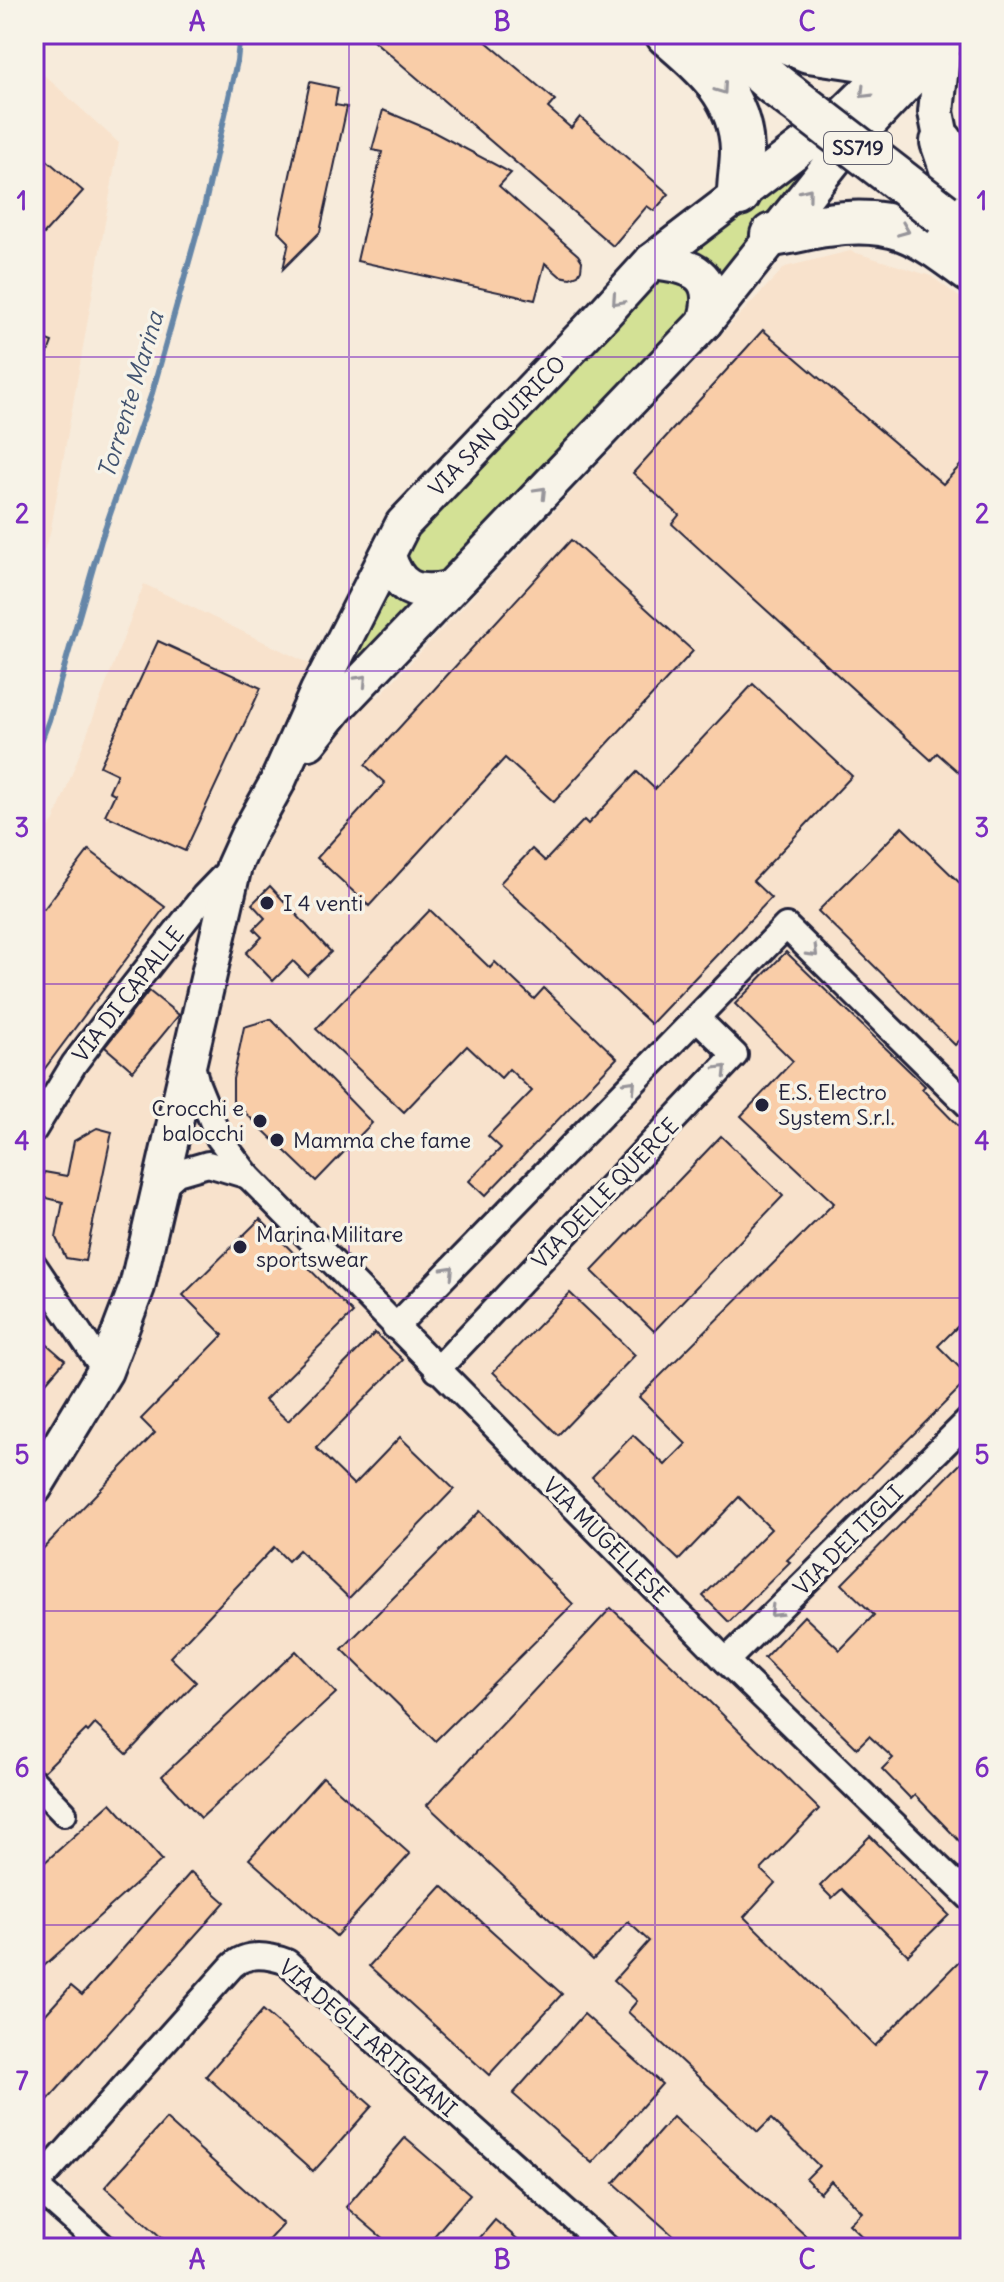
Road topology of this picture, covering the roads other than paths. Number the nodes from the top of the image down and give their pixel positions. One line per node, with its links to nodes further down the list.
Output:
1 (667, 34): 8 (highway, one-way to 8)
2 (716, 34): 9 (highway, SS719, bridge)
3 (768, 34): 4 (highway)
4 (934, 40): 5 (street); 6 (street)
5 (855, 120)
6 (942, 142): 7 (street); 9 (highway)
7 (970, 174)
8 (739, 194): 10 (street, VIA SAN QUIRICO, one-way to 8); 11 (street, VIA SAN QUIRICO)
9 (961, 214)
10 (772, 235): 12 (highway, one-way to 12); 13 (street, VIA SAN QUIRICO)
11 (652, 261): 13 (street); 14 (street, VIA SAN QUIRICO, one-way to 14)
12 (970, 271)
13 (705, 322): 15 (street, VIA SAN QUIRICO, one-way to 13)
14 (388, 556): 15 (street); 16 (street, VIA SAN QUIRICO)
15 (448, 589): 16 (street, VIA SAN QUIRICO, one-way to 15)
16 (277, 783): 17 (street, VIA SAN QUIRICO)
17 (234, 866): 19 (street, VIA SAN QUIRICO); 21 (street, VIA DI CAPALLE)
18 (697, 1018): 20 (street, one-way to 20); 28 (street, one-way to 18); 29 (street, VIA DELLE QUERCE, one-way to 18)
19 (189, 1055): 22 (street, VIA SAN QUIRICO); 23 (street, VIA MUGELLESE)
20 (970, 1107)
21 (34, 1130)
22 (171, 1137): 23 (street); 24 (street, VIA MUGELLESE); 26 (street, VIA SAN QUIRICO)
23 (219, 1138): 25 (street, VIA MUGELLESE)
24 (208, 1164): 25 (street, VIA MUGELLESE); 26 (street)
25 (248, 1176): 28 (street, VIA MUGELLESE)
26 (159, 1189): 30 (street, VIA SAN QUIRICO)
27 (34, 1265): 30 (street)
28 (395, 1327): 29 (street, VIA MUGELLESE)
29 (437, 1370): 33 (street, VIA MUGELLESE)
30 (105, 1371): 32 (street)
31 (970, 1419): 33 (street, VIA DEI TIGLI, one-way to 33)
32 (34, 1488)
33 (726, 1661): 36 (street, VIA MUGELLESE)
34 (34, 1782): 35 (street)
35 (64, 1813)
36 (970, 1898)
37 (35, 2184): 38 (street); 39 (street, VIA DEGLI ARTIGIANI)
38 (105, 2248)
39 (607, 2248)

